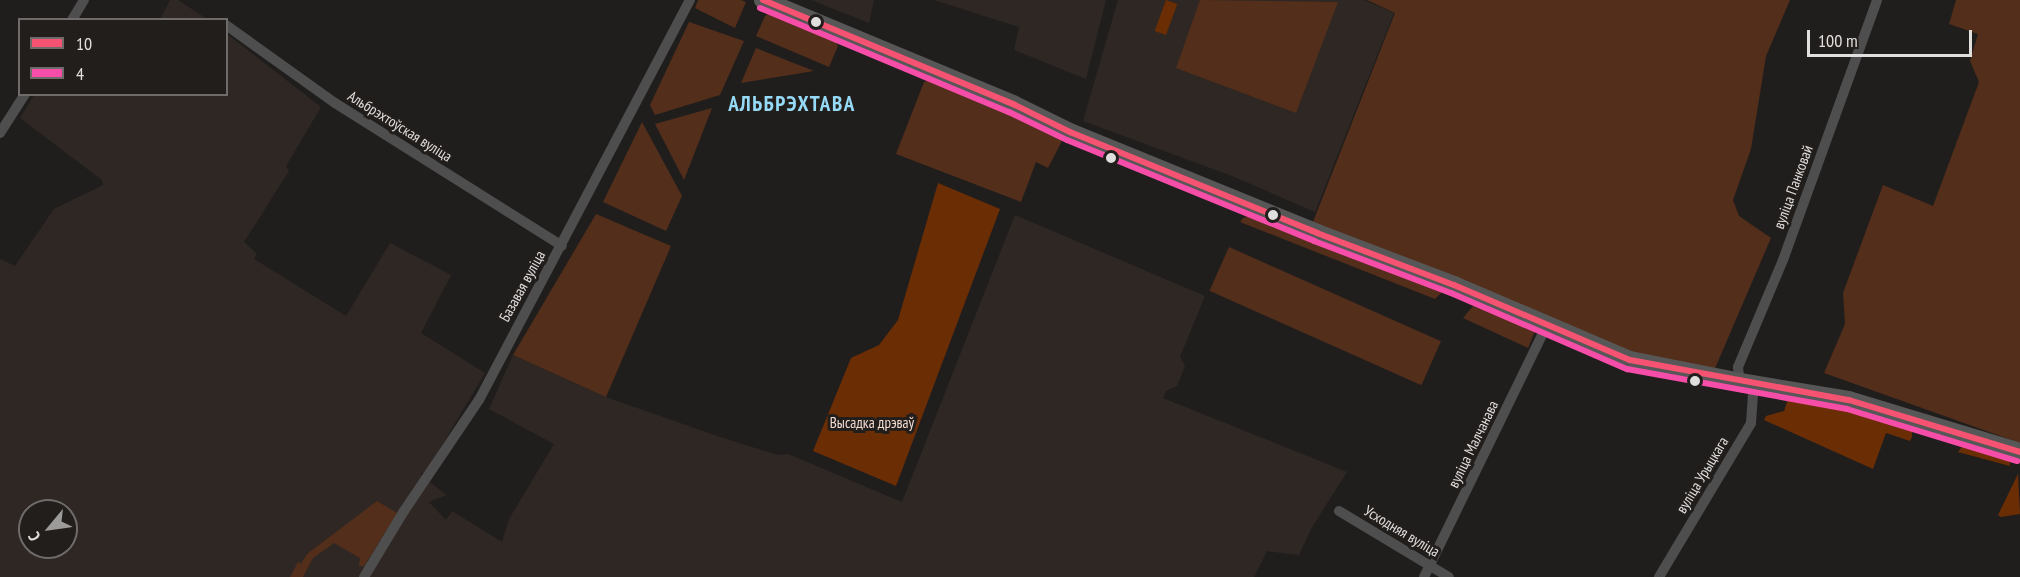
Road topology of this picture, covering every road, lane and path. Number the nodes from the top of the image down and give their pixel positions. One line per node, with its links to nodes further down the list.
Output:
1 (84, 0): 5 (street)
2 (690, 0): 9 (street, Базавая вуліца)
3 (763, 0): 10 (main road)
4 (1878, 0): 11 (street, вуліца Панковай)
5 (73, 18)
6 (228, 26): 9 (street, Альбрэхтоўская вуліца)
7 (24, 96): 8 (street)
8 (0, 133)
9 (562, 246): 15 (street, Базавая вуліца)
10 (1548, 323): 11 (main road); 14 (street, вуліца Малчанава)
11 (1747, 383): 12 (main road); 18 (street, вуліца Урыцкага)
12 (2020, 452)
13 (1339, 511): 14 (street, Усходняя вуліца)
14 (1430, 566): 16 (street, вуліца Малчанава); 17 (street, Усходняя вуліца)
15 (364, 577)
16 (1424, 577)
17 (1449, 577)
18 (1659, 577)

